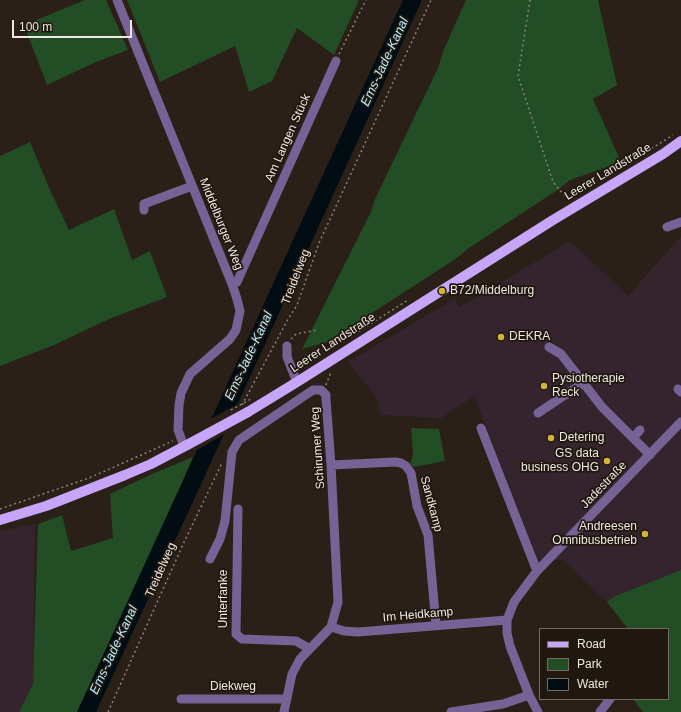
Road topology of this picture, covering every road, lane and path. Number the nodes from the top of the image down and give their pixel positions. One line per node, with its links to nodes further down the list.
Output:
1 (117, 0): 9 (street, Middelburger Weg)
2 (366, 0): 5 (path)
3 (431, 0): 20 (path, Treidelweg)
4 (530, 0): 10 (path)
5 (336, 61): 14 (street, Am Langen Stück)
6 (681, 141): 8 (main road, Leerer Landstraße)
7 (681, 145): 8 (main road, Leerer Landstraße)
8 (663, 154): 10 (main road, Leerer Landstraße)
9 (192, 186): 11 (street); 14 (street, Middelburger Weg)
10 (574, 208): 18 (main road, Leerer Landstraße)
11 (144, 210)
12 (681, 222): 13 (street)
13 (667, 227)
14 (232, 284): 26 (street, Middelburger Weg)
15 (317, 330): 16 (path)
16 (287, 346): 18 (street)
17 (549, 347): 19 (street)
18 (297, 382): 20 (main road, Leerer Landstraße)
19 (583, 383): 21 (street); 25 (street)
20 (244, 409): 26 (main road, Leerer Landstraße, bridge)
21 (538, 413)
22 (681, 422): 27 (street, Jadestraße)
23 (481, 428): 34 (street)
24 (640, 430): 25 (street)
25 (633, 438): 27 (street)
26 (184, 443): 30 (path); 32 (main road, Leerer Landstraße)
27 (650, 455): 34 (street, Jadestraße)
28 (222, 461): 43 (path, Treidelweg)
29 (331, 465): 33 (street, Schirumer Weg); 36 (street, Sandkamp); 37 (street, Schirumer Weg)
30 (0, 509)
31 (238, 509): 38 (street, Unterfanke)
32 (0, 520)
33 (210, 559)
34 (537, 571): 35 (street, Jadestraße)
35 (507, 620): 36 (street, Im Heidkamp); 39 (street)
36 (436, 625): 37 (street, Im Heidkamp)
37 (332, 627): 38 (street)
38 (310, 649): 41 (street)
39 (529, 695): 45 (street); 46 (street)
40 (180, 699): 41 (street, Diekweg)
41 (286, 699): 44 (street)
42 (609, 700): 47 (street)
43 (108, 712)
44 (284, 712)
45 (450, 712)
46 (538, 712)
47 (600, 712)

